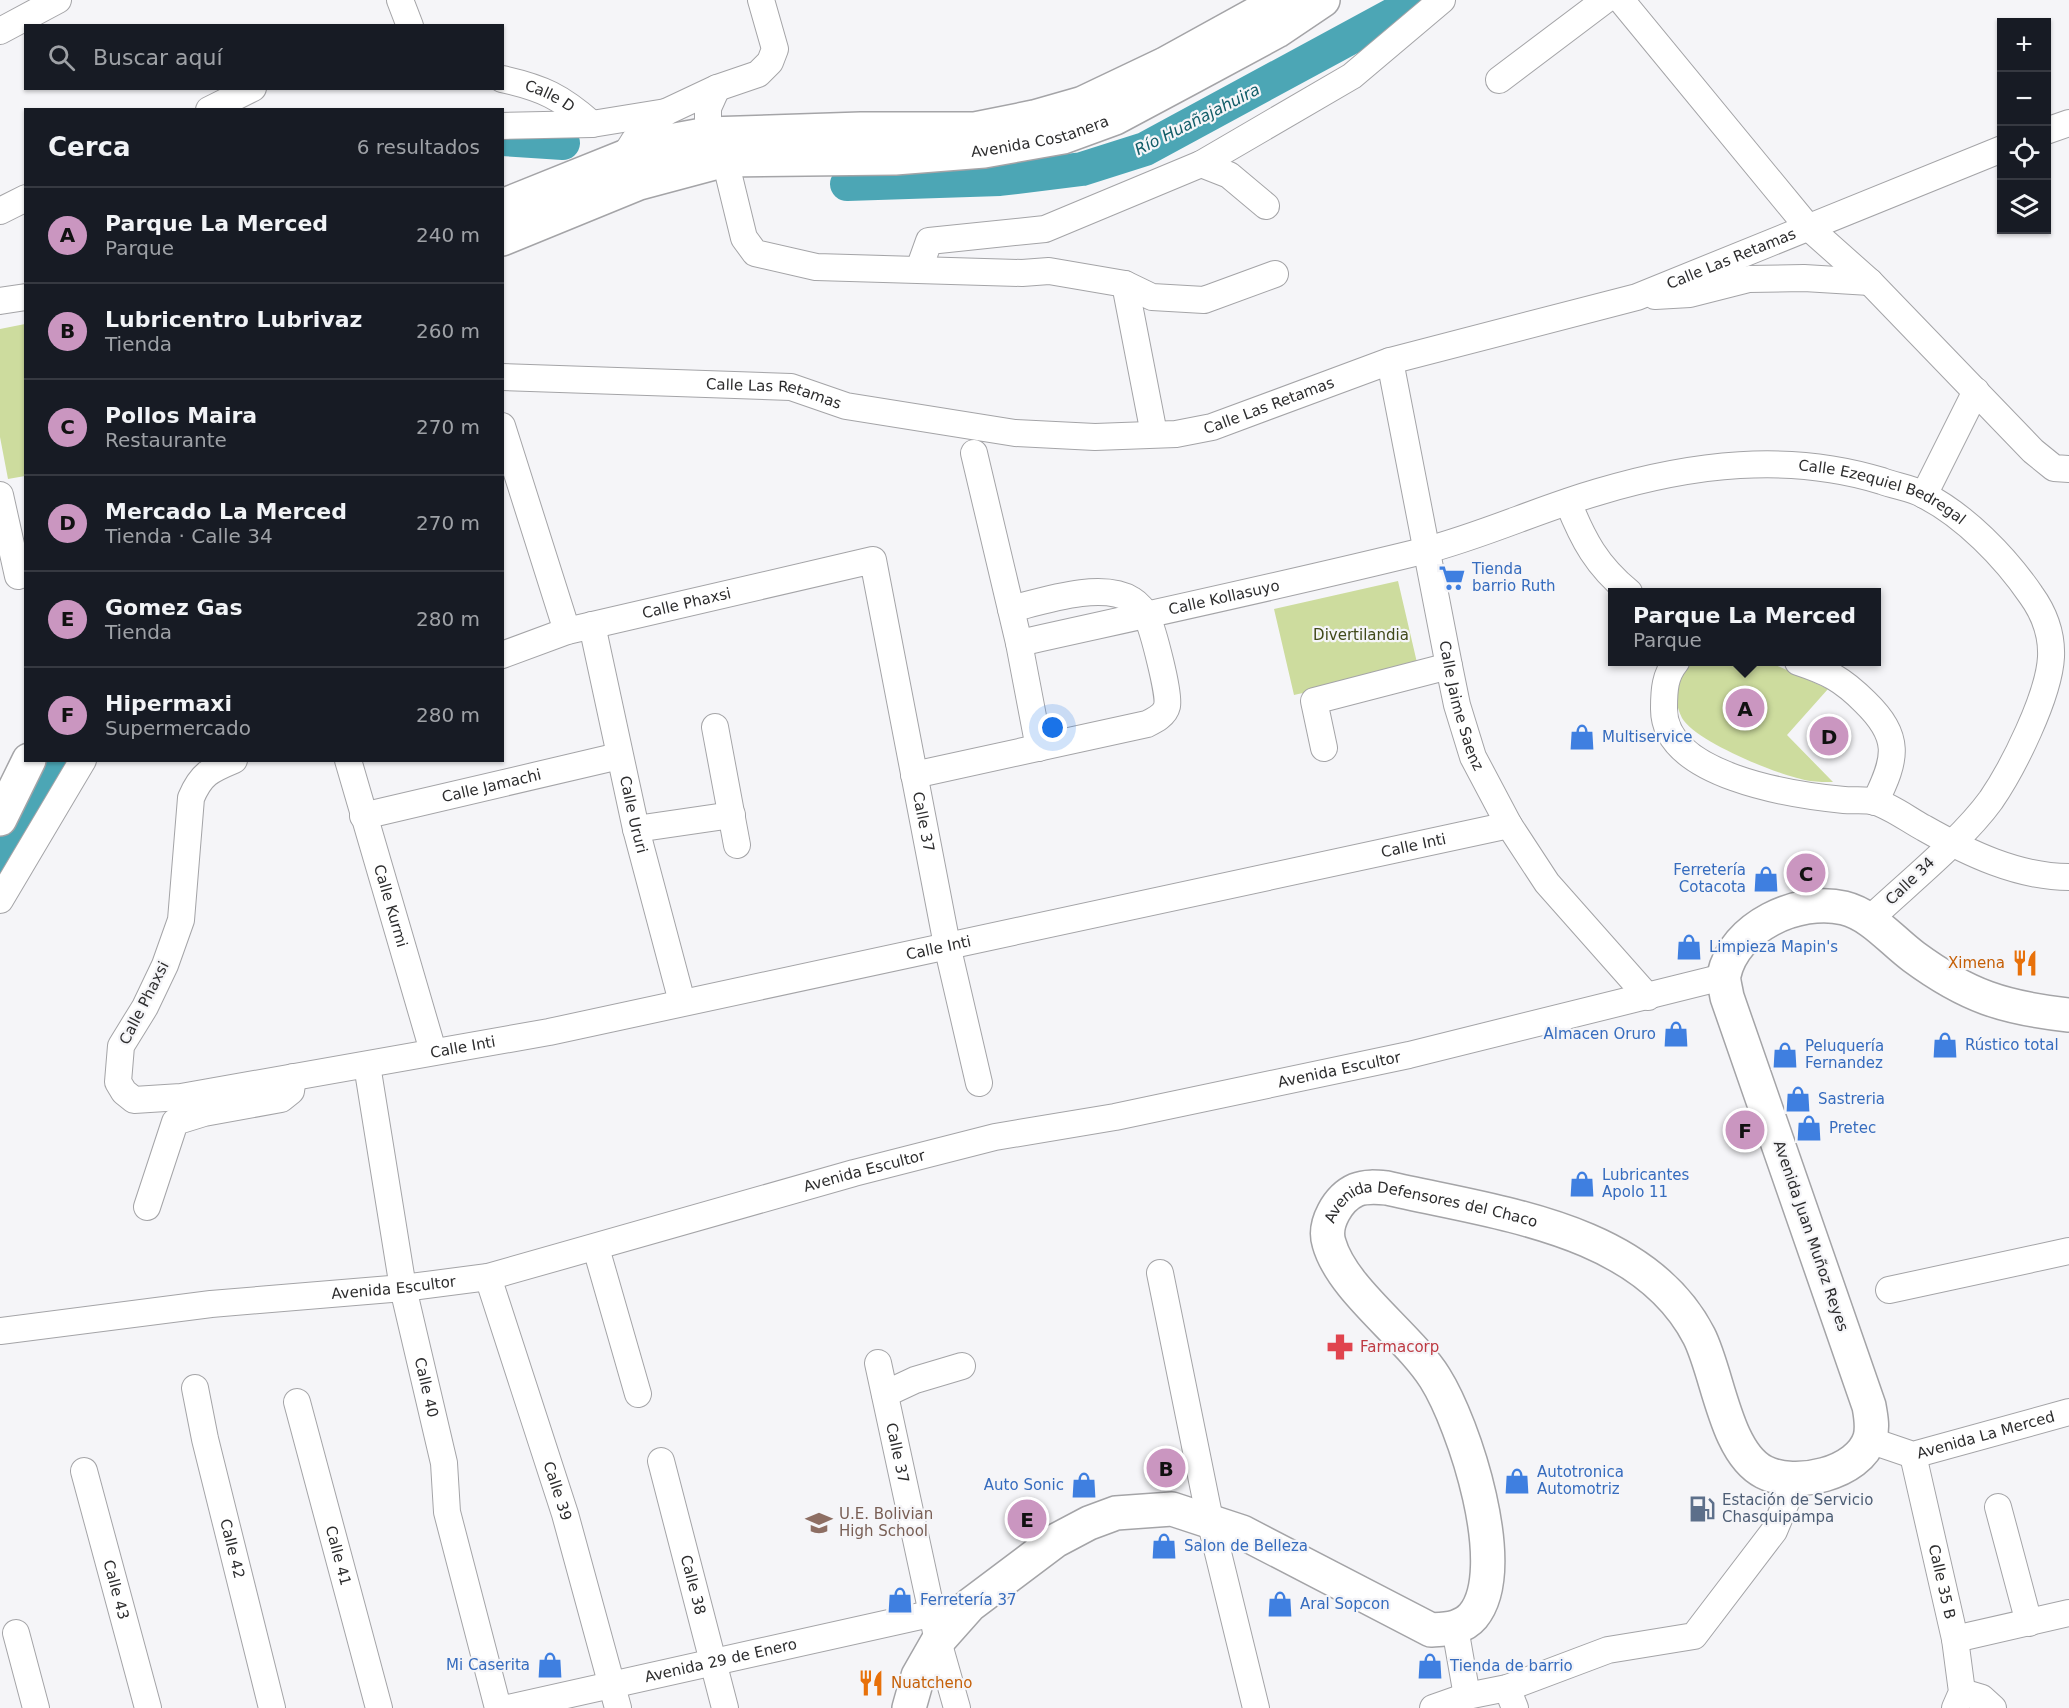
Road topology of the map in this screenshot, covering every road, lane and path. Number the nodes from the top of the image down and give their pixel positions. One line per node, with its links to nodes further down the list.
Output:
1 (58, 0): 10 (street)
2 (400, 0): 9 (street)
3 (761, 0): 13 (street)
4 (1323, 0): 21 (main road, Avenida Costanera)
5 (1442, 0): 24 (street)
6 (1605, 0): 12 (street)
7 (1621, 0): 29 (street)
8 (1274, 2): 21 (main road, Avenida Costanera)
9 (409, 24)
10 (0, 31)
11 (504, 80): 18 (street, Calle D)
12 (1498, 80)
13 (717, 88): 16 (street); 21 (street)
14 (249, 90): 15 (street)
15 (213, 108)
16 (666, 112): 18 (street); 23 (street)
17 (2069, 123): 20 (street)
18 (592, 124): 19 (street)
19 (504, 126)
20 (2051, 130)
21 (716, 147): 23 (main road, Avenida Costanera); 30 (main road, Avenida Costanera); 31 (street)
22 (1997, 151): 29 (street, Calle Las Retamas)
23 (624, 157): 26 (main road, Avenida Costanera)
24 (1202, 164): 27 (street); 31 (street)
25 (24, 199): 28 (street)
26 (504, 205)
27 (1266, 206)
28 (0, 211)
29 (1807, 226): 33 (street); 36 (street, Calle Las Retamas)
30 (504, 238)
31 (919, 269): 34 (street)
32 (1275, 274): 34 (street)
33 (1870, 282): 36 (street); 40 (street)
34 (1125, 284): 42 (street)
35 (24, 297): 37 (street)
36 (1637, 297): 38 (street, Calle Las Retamas)
37 (0, 301)
38 (1390, 362): 42 (street, Calle Las Retamas); 48 (street, Calle Jaime Saenz)
39 (504, 377): 42 (street, Calle Las Retamas)
40 (1976, 391): 44 (street); 46 (street)
41 (504, 432): 55 (street)
42 (1154, 434)
43 (974, 453): 52 (street)
44 (2062, 469)
45 (0, 495): 50 (street)
46 (1924, 495): 47 (street, Calle Ezequiel Bedregal); 76 (street, Calle Ezequiel Bedregal)
47 (1568, 502): 48 (street, Calle Ezequiel Bedregal); 51 (street)
48 (1427, 550): 53 (street, Calle Kollasuyo); 58 (street, Calle Jaime Saenz)
49 (873, 560): 54 (street, Calle Phaxsi); 69 (street, Calle 37)
50 (14, 572)
51 (1624, 588)
52 (1011, 609): 53 (street); 56 (street)
53 (1146, 615): 56 (street, Calle Kollasuyo); 62 (street)
54 (592, 626): 55 (street, Calle Phaxsi); 64 (street, Calle Ururi)
55 (567, 632): 57 (street, Calle Phaxsi)
56 (1019, 643): 62 (street)
57 (504, 654)
58 (1449, 666): 63 (street); 74 (street, Calle Jaime Saenz)
59 (1673, 666): 70 (street)
60 (1808, 666): 70 (street)
61 (715, 727): 71 (street)
62 (1039, 748): 69 (street)
63 (1324, 748)
64 (619, 756): 72 (street, Calle Jamachi); 75 (street, Calle Ururi)
65 (28, 762): 73 (main road)
66 (82, 762): 79 (street)
67 (230, 762): 88 (street, Calle Phaxsi)
68 (349, 762): 72 (street, Calle Kurmi)
69 (914, 775): 81 (street, Calle 37)
70 (1875, 801): 76 (street)
71 (732, 815): 75 (street); 77 (street)
72 (363, 816): 86 (street, Calle Kurmi)
73 (0, 819)
74 (1509, 825): 81 (street, Calle Inti); 83 (street, Calle Jaime Saenz)
75 (636, 829): 84 (street, Calle Ururi)
76 (1950, 843): 78 (street); 80 (street, Calle 34)
77 (737, 844)
78 (2069, 877)
79 (0, 900)
80 (1870, 919): 82 (main road); 85 (main road)
81 (947, 945): 84 (street, Calle Inti); 89 (street, Calle 37)
82 (1723, 977): 83 (street, Avenida Escultor); 105 (main road, Avenida Juan Muñoz Reyes)
83 (1648, 997): 91 (street, Avenida Escultor)
84 (682, 1002): 86 (street, Calle Inti)
85 (2069, 1015)
86 (433, 1051): 87 (street, Calle Inti)
87 (367, 1065): 88 (street, Calle Phaxsi); 95 (street, Calle 40)
88 (293, 1077): 90 (street)
89 (980, 1083)
90 (147, 1207)
91 (596, 1248): 94 (street, Avenida Escultor); 101 (street)
92 (2069, 1251): 96 (street)
93 (1160, 1273): 111 (street)
94 (488, 1277): 95 (street, Avenida Escultor); 121 (street, Calle 39)
95 (404, 1288): 97 (street, Avenida Escultor); 128 (street, Calle 40)
96 (1889, 1290)
97 (0, 1330)
98 (878, 1363): 102 (street, Calle 37)
99 (962, 1366): 102 (street)
100 (195, 1388): 126 (street, Calle 42)
101 (638, 1394)
102 (885, 1394): 114 (street, Calle 37)
103 (297, 1402): 127 (street, Calle 41)
104 (2069, 1412): 106 (street, Avenida La Merced)
105 (1869, 1440): 106 (street, Avenida La Merced); 109 (main road, Avenida Defensores del Chaco)
106 (1913, 1455): 117 (street, Calle 35 B)
107 (662, 1461): 118 (street, Calle 38)
108 (84, 1471): 125 (street, Calle 43)
109 (1795, 1481): 115 (main road, Avenida Defensores del Chaco); 122 (street)
110 (1998, 1507): 113 (street)
111 (1210, 1520): 114 (main road); 115 (main road); 134 (street)
112 (2069, 1613): 113 (street)
113 (2029, 1623): 117 (street)
114 (935, 1627): 118 (street, Avenida 29 de Enero); 119 (main road); 133 (street, Calle 37)
115 (1455, 1628): 120 (street)
116 (16, 1633): 124 (street)
117 (1954, 1639): 123 (street, Calle 35 B)
118 (713, 1662): 121 (street, Avenida 29 de Enero); 130 (street, Calle 38)
119 (918, 1677): 131 (main road); 132 (main road)
120 (1467, 1696): 122 (street); 135 (street)
121 (615, 1697): 129 (street, Avenida 29 de Enero)
122 (1511, 1698)
123 (1959, 1700): 136 (street)
124 (36, 1708)
125 (148, 1708)
126 (272, 1708)
127 (379, 1708)
128 (498, 1708)
129 (508, 1708)
130 (725, 1708)
131 (884, 1708)
132 (909, 1708)
133 (957, 1708)
134 (1256, 1708)
135 (1433, 1708)
136 (1993, 1708)

